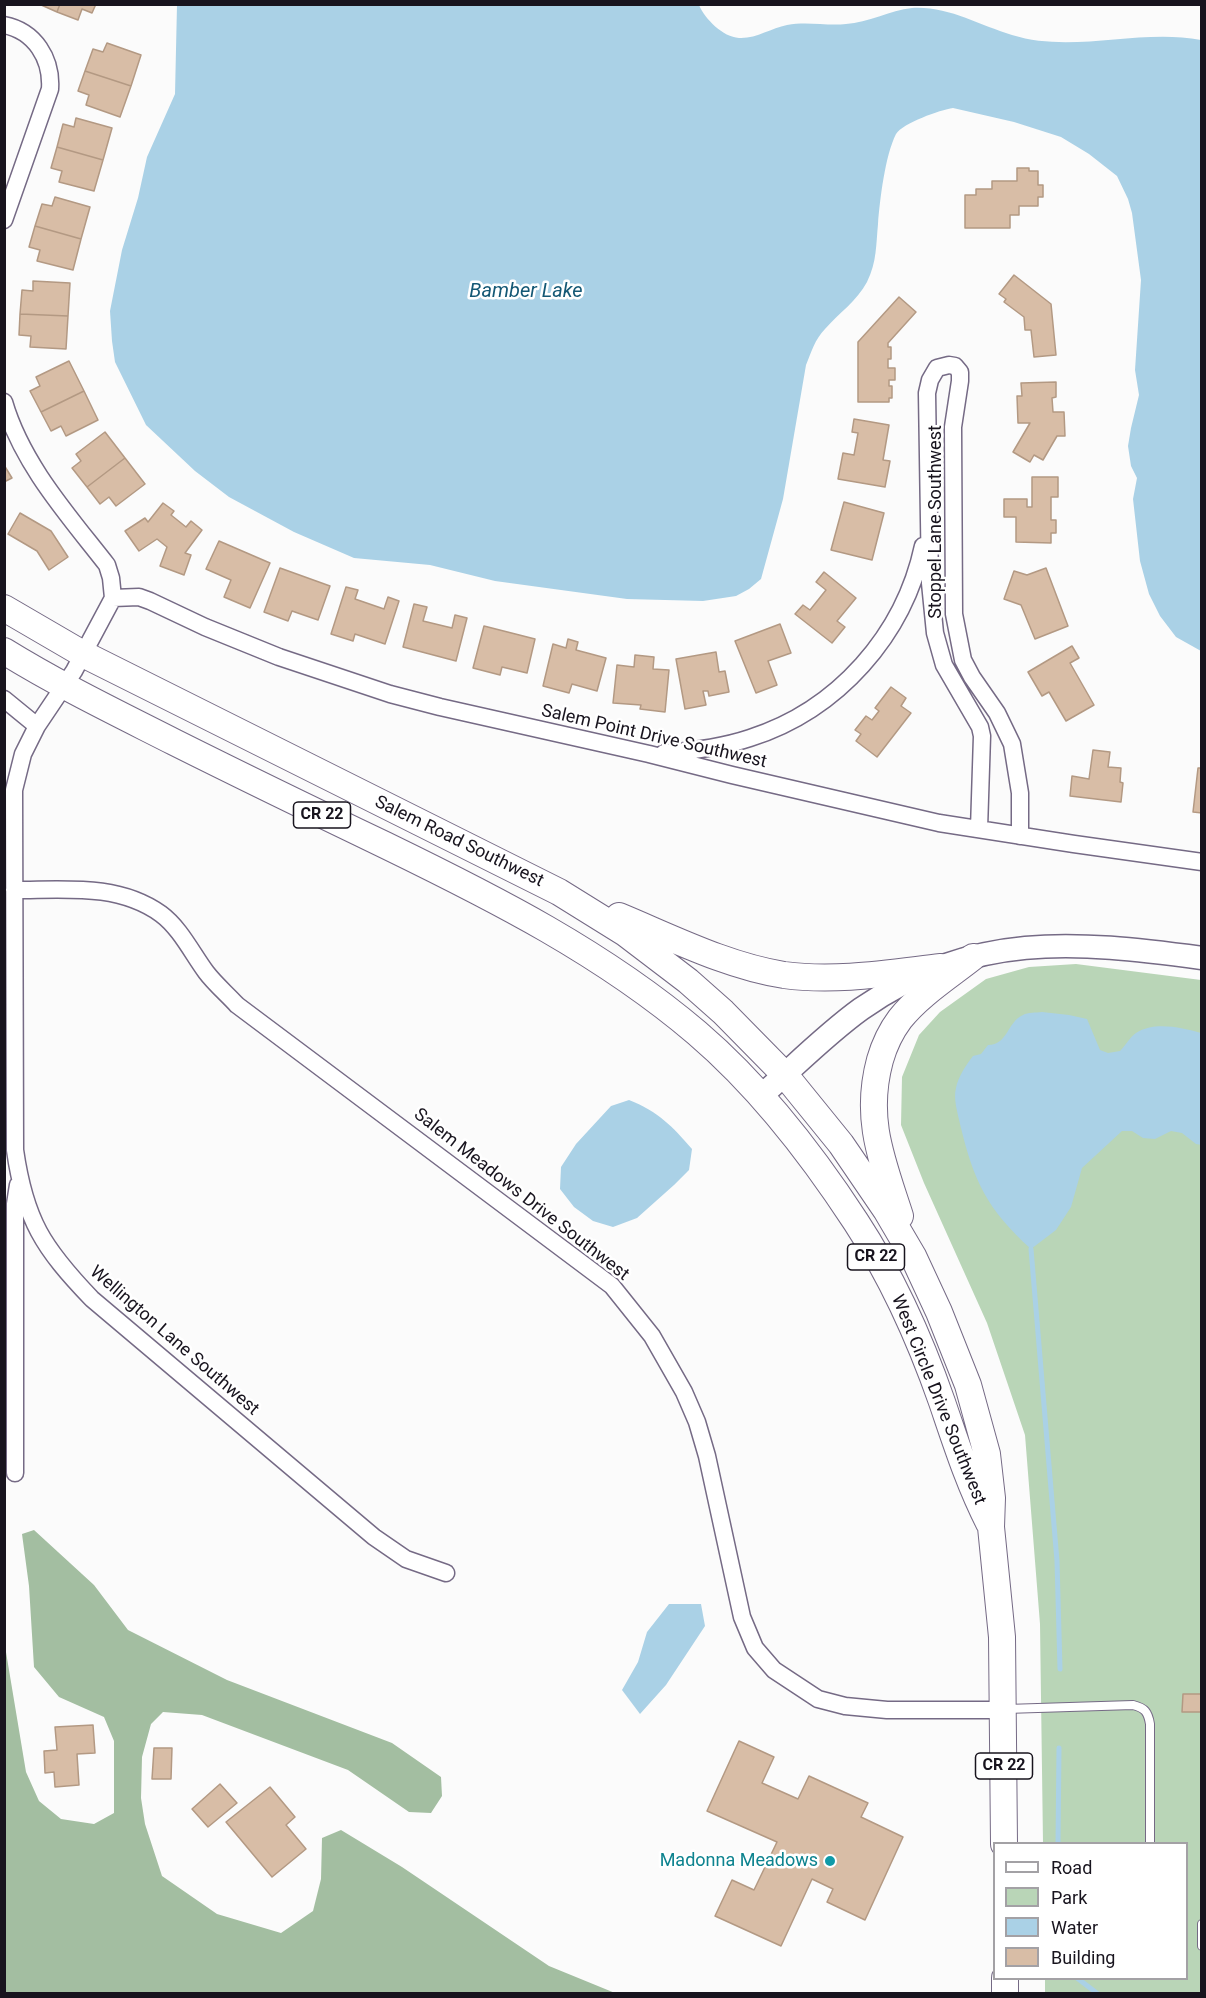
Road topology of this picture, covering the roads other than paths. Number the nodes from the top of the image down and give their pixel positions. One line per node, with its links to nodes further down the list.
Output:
1 (4, 25): 3 (street)
2 (4, 180): 3 (street)
3 (5, 215)
4 (4, 402): 6 (street)
5 (929, 518): 12 (street, Stoppel Lane Southwest); 13 (street, Stoppel Lane Southwest); 14 (street, Stoppel Lane Southwest)
6 (113, 598): 9 (street); 12 (street, Salem Point Drive Southwest)
7 (4, 608): 9 (main road, Salem Road Southwest / CR 22)
8 (4, 651): 9 (main road, Salem Road Southwest / CR 22)
9 (74, 670): 11 (street, Wellington Lane Southwest); 17 (main road, Salem Road Southwest / CR 22); 22 (main road, Salem Road Southwest / CR 22)
10 (4, 699): 11 (street)
11 (37, 726): 16 (street, Wellington Lane Southwest)
12 (649, 754): 13 (street, Salem Point Drive Southwest)
13 (979, 829): 14 (street, Salem Point Drive Southwest)
14 (1020, 836): 15 (street, Salem Point Drive Southwest)
15 (1202, 861)
16 (14, 890): 23 (street, Wellington Lane Southwest); 28 (street, Salem Meadows Drive Southwest)
17 (560, 892): 20 (main road); 21 (main road, Salem Road Southwest / CR 22)
18 (973, 957): 19 (main road); 20 (main road); 24 (main road)
19 (1202, 958)
20 (941, 967): 21 (main road)
21 (785, 1075): 22 (main road); 24 (main road, West Circle Drive Southwest / CR 22)
22 (761, 1096): 26 (main road, West Circle Drive Southwest / CR 22)
23 (19, 1176): 25 (street); 27 (street, Wellington Lane Southwest)
24 (913, 1256): 26 (main road, West Circle Drive Southwest / CR 22)
25 (15, 1473)
26 (991, 1527): 28 (main road, West Circle Drive Southwest / CR 22)
27 (446, 1573)
28 (1004, 1710): 29 (main road, West Circle Drive Southwest / CR 22); 30 (lane)
29 (1004, 1842)
30 (1150, 1842)
31 (1202, 1924): 32 (lane)
32 (1202, 1946)

